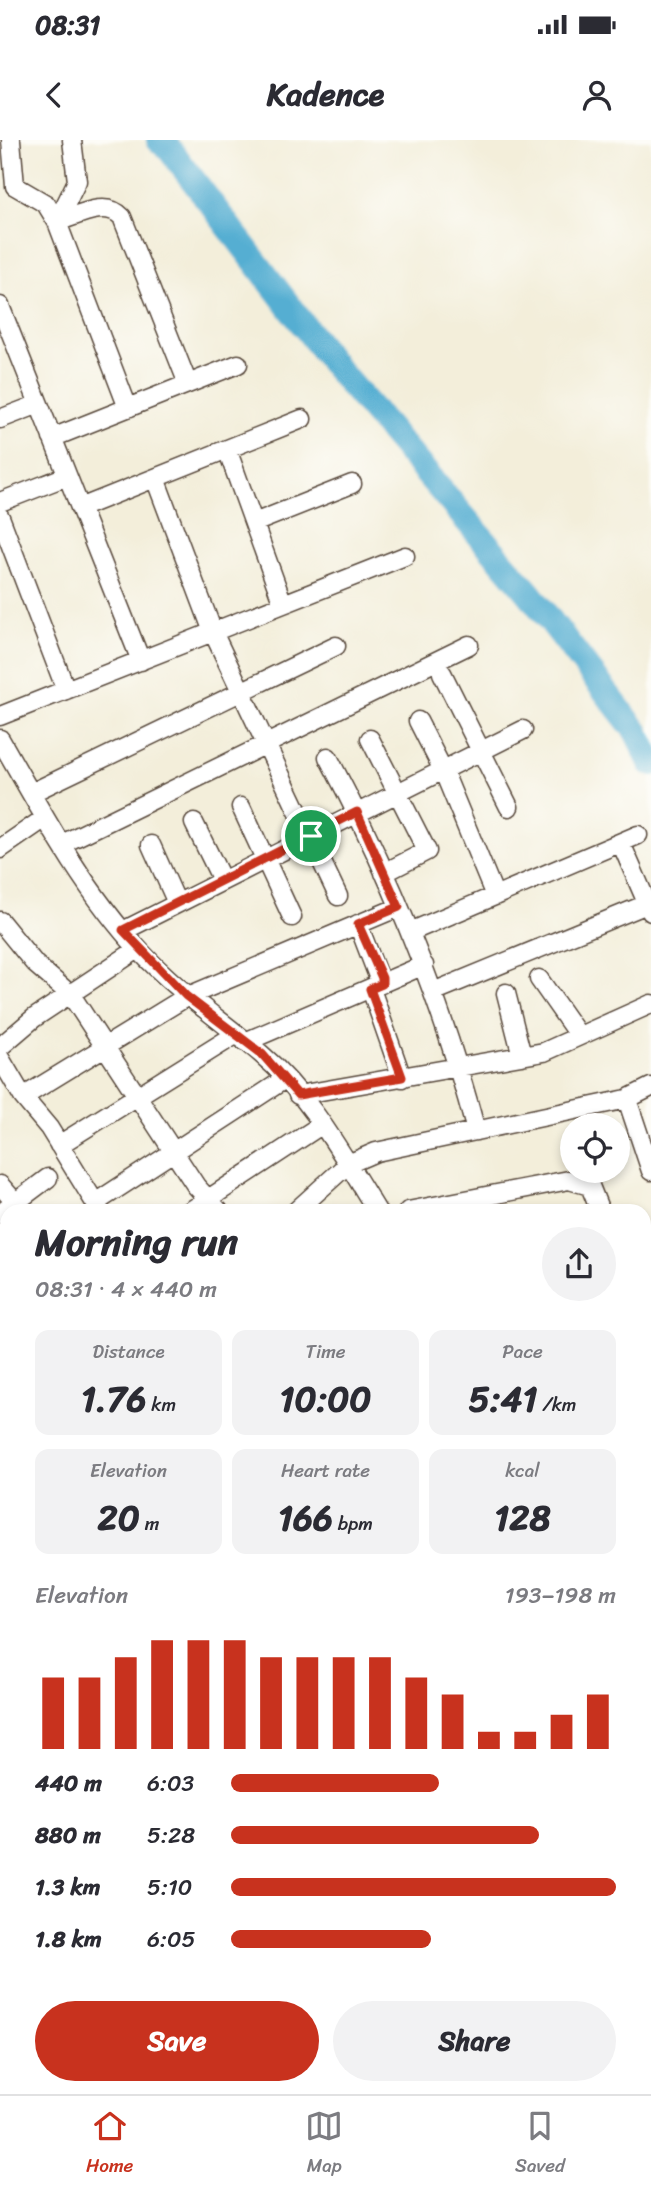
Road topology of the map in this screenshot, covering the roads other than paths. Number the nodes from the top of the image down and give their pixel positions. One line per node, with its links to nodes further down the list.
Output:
1 (11, 140): 3 (street)
2 (72, 140): 3 (street)
3 (57, 222): 6 (street); 8 (street)
4 (0, 306): 7 (street)
5 (238, 364): 6 (street)
6 (188, 384): 8 (street)
7 (39, 404): 9 (street); 11 (street)
8 (128, 408): 11 (street)
9 (0, 419)
10 (302, 419): 12 (street)
11 (52, 438): 13 (street)
12 (227, 449): 14 (street); 19 (street)
13 (67, 476): 16 (street); 17 (street)
14 (155, 478): 17 (street); 22 (street)
15 (352, 484): 19 (street)
16 (0, 502)
17 (80, 508): 25 (street)
18 (0, 517): 27 (street)
19 (254, 523): 21 (street)
20 (405, 556): 21 (street)
21 (284, 604): 22 (street)
22 (214, 632): 25 (street); 28 (street)
23 (469, 645): 33 (street)
24 (336, 646): 28 (street)
25 (141, 661): 27 (street)
26 (442, 673): 35 (street)
27 (66, 690): 29 (street)
28 (242, 691): 33 (street); 39 (street)
29 (0, 716)
30 (418, 721): 37 (street)
31 (523, 730): 35 (street)
32 (370, 739): 38 (street)
33 (266, 743): 46 (street); 48 (street)
34 (3, 746): 39 (street)
35 (481, 751): 37 (street); 41 (street)
36 (328, 757): 42 (street)
37 (443, 770): 38 (street); 55 (street)
38 (397, 792): 42 (street); 52 (street)
39 (31, 793): 43 (street)
40 (241, 807): 51 (street)
41 (509, 807)
42 (357, 812): 46 (street); 52 (street)
43 (46, 818): 48 (street); 50 (street)
44 (194, 822): 53 (street)
45 (638, 835): 47 (street)
46 (311, 836): 51 (street); 54 (street)
47 (621, 843): 55 (street); 58 (street)
48 (62, 844): 62 (street)
49 (151, 845): 56 (street)
50 (0, 849)
51 (267, 858): 53 (street); 59 (street)
52 (384, 873): 57 (street)
53 (222, 880): 56 (street)
54 (338, 896)
55 (495, 896): 63 (street)
56 (177, 903): 62 (street)
57 (399, 907): 61 (street); 63 (street)
58 (649, 908): 69 (street)
59 (292, 917)
60 (0, 921): 64 (street)
61 (358, 924): 68 (street); 72 (street)
62 (123, 930): 65 (street)
63 (410, 932): 66 (street)
64 (6, 941): 71 (street)
65 (138, 949): 71 (street); 72 (street)
66 (424, 965): 68 (street); 69 (street)
67 (539, 979): 74 (street)
68 (376, 986): 75 (street); 81 (street)
69 (433, 992): 80 (street)
70 (506, 993): 78 (street)
71 (71, 995): 76 (street); 77 (street)
72 (186, 996): 75 (street); 76 (street)
73 (651, 1004): 74 (street)
74 (579, 1036): 78 (street)
75 (240, 1038): 82 (street); 85 (street)
76 (105, 1046): 85 (street); 86 (street)
77 (0, 1047)
78 (522, 1056): 80 (street)
79 (0, 1058): 86 (street)
80 (460, 1068): 81 (street); 89 (street)
81 (402, 1077): 84 (street)
82 (285, 1079): 84 (street); 91 (street)
83 (651, 1087): 87 (street)
84 (298, 1095): 88 (street)
85 (138, 1096): 90 (street); 91 (street)
86 (23, 1097): 90 (street)
87 (627, 1099): 89 (street); 93 (street)
88 (321, 1125): 92 (street); 101 (street)
89 (476, 1131): 92 (street)
90 (59, 1145): 98 (street)
91 (173, 1150): 99 (street); 100 (street)
92 (348, 1164): 102 (street); 103 (street)
93 (651, 1171)
94 (48, 1178): 96 (street)
95 (0, 1185): 96 (street)
96 (15, 1202): 97 (street)
97 (12, 1204)
98 (95, 1204)
99 (101, 1204)
100 (212, 1204)
101 (214, 1204)
102 (304, 1204)
103 (373, 1204)
104 (446, 1204): 105 (street)
105 (598, 1204)

